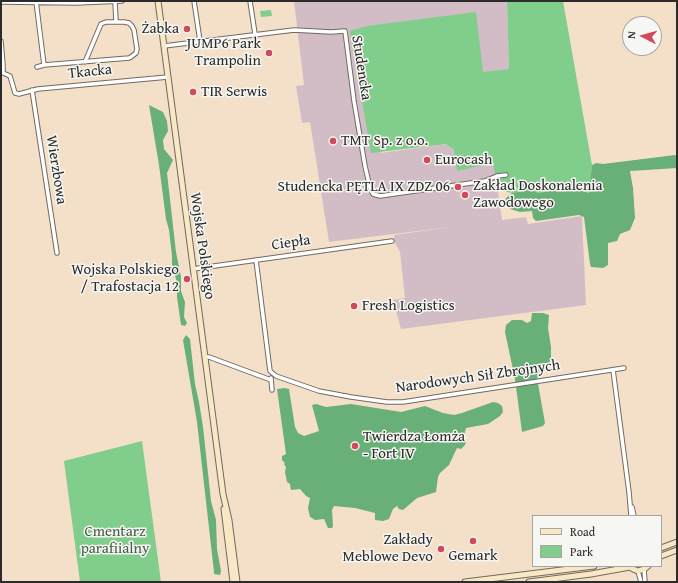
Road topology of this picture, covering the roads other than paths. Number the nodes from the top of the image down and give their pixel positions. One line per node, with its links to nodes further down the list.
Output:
1 (116, 1): 2 (street); 7 (street); 8 (street)
2 (122, 1)
3 (158, 1): 12 (main road, Wojska Polskiego)
4 (194, 1): 11 (street)
5 (250, 1): 9 (street)
6 (1, 2): 7 (street)
7 (36, 2): 14 (street)
8 (116, 22): 13 (street); 13 (street)
9 (255, 34): 11 (street, Studencka); 19 (street, Studencka)
10 (1, 41): 16 (street)
11 (200, 41): 12 (street, Studencka)
12 (164, 46): 17 (main road, Wojska Polskiego)
13 (85, 62): 14 (street)
14 (44, 65): 15 (street)
15 (37, 67)
16 (2, 74): 18 (street, Tkacka)
17 (168, 77): 18 (street, Tkacka); 23 (main road, Wojska Polskiego)
18 (32, 90): 21 (street, Wierzbowa)
19 (506, 175)
20 (392, 241): 22 (street, Ciepła)
21 (57, 253)
22 (256, 260): 23 (street, Ciepła); 27 (street)
23 (193, 269): 24 (main road, Wojska Polskiego)
24 (205, 357): 28 (street); 31 (main road, Wojska Polskiego)
25 (624, 368): 26 (street, Narodowych Sił Zbrojnych)
26 (613, 370): 27 (street, Narodowych Sił Zbrojnych); 30 (street)
27 (272, 373): 28 (street)
28 (271, 380): 29 (street)
29 (272, 390)
30 (629, 492): 32 (street); 33 (street)
31 (223, 494): 43 (main road, Wojska Polskiego); 44 (main road, Wojska Polskiego)
32 (631, 515)
33 (634, 515)
34 (677, 542): 35 (main road)
35 (662, 548)
36 (677, 550): 37 (main road)
37 (662, 556)
38 (586, 567): 45 (main road)
39 (625, 567): 46 (main road)
40 (632, 567): 42 (main road)
41 (646, 568): 42 (main road); 48 (street)
42 (638, 570): 47 (street)
43 (233, 582)
44 (237, 582)
45 (465, 582)
46 (529, 582)
47 (641, 582)
48 (645, 582)

